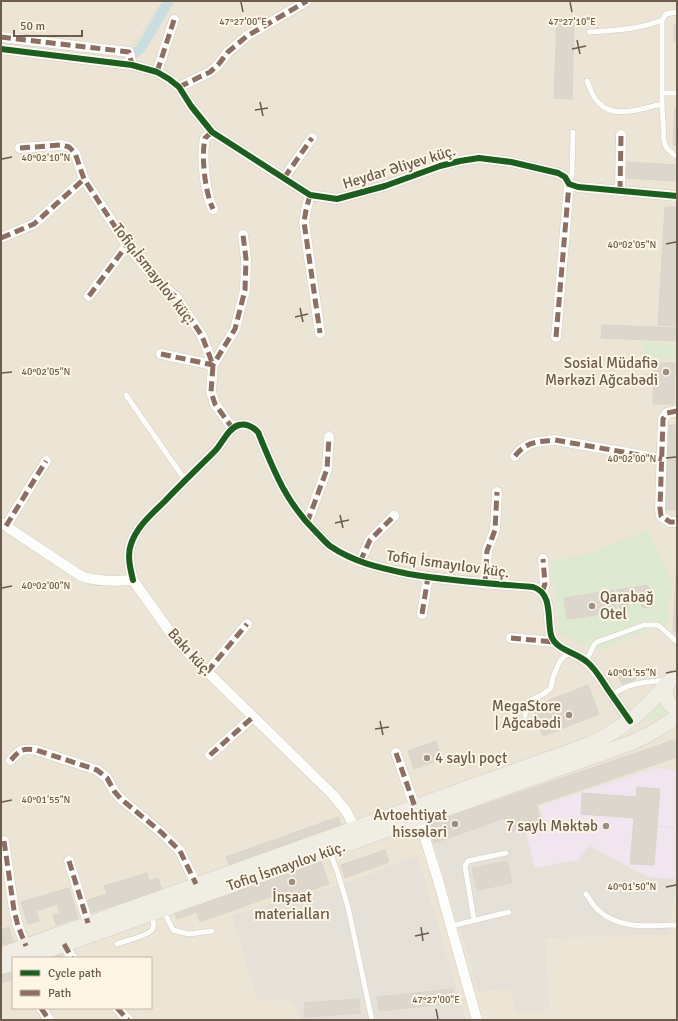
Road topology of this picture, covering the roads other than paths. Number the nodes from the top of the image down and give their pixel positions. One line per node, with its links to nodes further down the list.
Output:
1 (307, 1): 11 (street)
2 (677, 12): 4 (lane)
3 (174, 20): 9 (street)
4 (662, 20): 5 (lane); 12 (lane)
5 (589, 32)
6 (1, 37): 8 (street)
7 (1, 49): 8 (street, Heydar Əliyev küç.)
8 (132, 65): 9 (street, Heydar Əliyev küç.)
9 (157, 72): 11 (street, Heydar Əliyev küç.)
10 (587, 81): 14 (lane)
11 (178, 87): 15 (street, Heydar Əliyev küç.)
12 (663, 93): 13 (lane); 14 (lane)
13 (677, 93)
14 (662, 104): 20 (lane)
15 (212, 132): 21 (street, Heydar Əliyev küç.); 27 (street)
16 (573, 132): 23 (lane)
17 (620, 135): 24 (street)
18 (312, 138): 21 (street)
19 (20, 148): 22 (street, Tofiq İsmayılov küç.)
20 (674, 155)
21 (284, 178): 25 (street, Heydar Əliyev küç.)
22 (84, 179): 29 (street); 30 (street, Tofiq İsmayılov küç.)
23 (568, 184): 24 (street, Heydar Əliyev küç.); 25 (street, Heydar Əliyev küç.); 33 (street)
24 (620, 191): 26 (street, Heydar Əliyev küç.)
25 (310, 195): 32 (street)
26 (677, 196)
27 (213, 209)
28 (243, 235): 35 (street)
29 (1, 238)
30 (127, 245): 31 (street); 35 (street, Tofiq İsmayılov küç.)
31 (89, 296)
32 (320, 333)
33 (556, 337)
34 (161, 354): 35 (street)
35 (213, 365): 38 (street, Tofiq İsmayılov küç.)
36 (126, 395): 43 (lane)
37 (677, 412): 41 (street)
38 (233, 429): 43 (street); 47 (street, Tofiq İsmayılov küç.)
39 (329, 437): 47 (street)
40 (515, 456): 41 (street)
41 (662, 459): 46 (street)
42 (46, 460): 48 (street)
43 (185, 480): 52 (street)
44 (497, 492): 53 (street)
45 (394, 516): 50 (street)
46 (677, 522)
47 (307, 523): 50 (street, Tofiq İsmayılov küç.)
48 (4, 524): 52 (street)
49 (542, 559): 54 (street)
50 (360, 562): 51 (street, Tofiq İsmayılov küç.)
51 (428, 577): 53 (street, Tofiq İsmayılov küç.); 55 (street)
52 (133, 580): 62 (street, Bakı küç.)
53 (485, 584): 54 (street, Tofiq İsmayılov küç.)
54 (542, 592): 58 (street)
55 (422, 614)
56 (247, 624): 62 (street)
57 (511, 638): 58 (street)
58 (554, 642): 60 (street)
59 (677, 642): 61 (lane)
60 (569, 652): 61 (street); 66 (lane)
61 (586, 661): 64 (street)
62 (207, 672): 67 (street, Bakı küç.)
63 (673, 677): 64 (lane); 65 (main road); 69 (main road)
64 (612, 695): 69 (street)
65 (677, 709)
66 (525, 716)
67 (253, 717): 71 (street); 74 (street, Bakı küç.)
68 (677, 717): 73 (main road, Tofiq İsmayılov küç.)
69 (630, 721): 73 (main road)
70 (396, 753): 73 (street)
71 (210, 755)
72 (11, 760): 80 (street)
73 (417, 813): 74 (main road); 76 (main road, Tofiq İsmayılov küç.); 87 (street)
74 (355, 828): 79 (main road)
75 (4, 841): 91 (street)
76 (330, 851): 79 (main road, Tofiq İsmayılov küç.); 100 (lane)
77 (506, 853): 84 (lane)
78 (69, 861): 85 (street)
79 (246, 873): 80 (main road); 82 (main road, Tofiq İsmayılov küç.)
80 (196, 884): 85 (main road)
81 (586, 894): 86 (lane)
82 (157, 911): 88 (lane); 89 (main road, Tofiq İsmayılov küç.); 90 (lane)
83 (509, 912): 84 (lane)
84 (474, 920): 87 (lane)
85 (88, 923): 89 (main road)
86 (677, 925)
87 (451, 926): 101 (street)
88 (212, 931)
89 (62, 939): 91 (main road); 93 (street)
90 (117, 944)
91 (26, 952): 92 (main road)
92 (1, 955)
93 (71, 957)
94 (12, 963): 95 (main road)
95 (1, 967)
96 (42, 1009): 98 (street)
97 (118, 1009): 99 (street)
98 (49, 1020)
99 (128, 1020)
100 (372, 1020)
101 (477, 1020)

